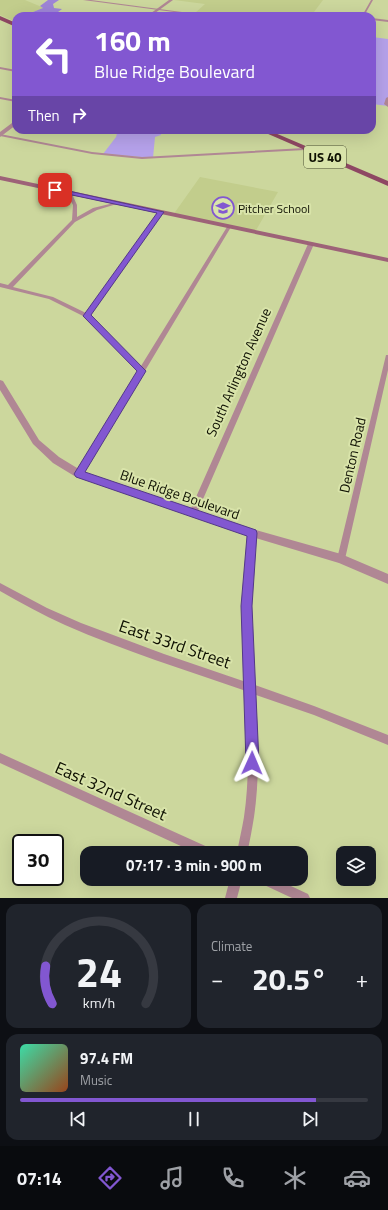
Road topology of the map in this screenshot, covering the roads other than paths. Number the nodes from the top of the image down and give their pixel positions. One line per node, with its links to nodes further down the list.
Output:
1 (84, 0): 4 (street)
2 (171, 0): 4 (street)
3 (372, 0): 7 (street)
4 (159, 9): 5 (street); 6 (street)
5 (155, 12)
6 (181, 12)
7 (365, 12)
8 (0, 18): 11 (main road)
9 (376, 20): 10 (street)
10 (388, 21)
11 (12, 23)
12 (0, 68): 13 (street)
13 (12, 70)
14 (0, 98): 16 (street)
15 (388, 98): 17 (street)
16 (12, 100)
17 (388, 106)
18 (12, 125): 20 (street)
19 (271, 134): 21 (main road, US 40)
20 (0, 135): 21 (street)
21 (305, 149): 23 (main road, US 40)
22 (0, 178): 24 (main road)
23 (388, 184)
24 (69, 193): 25 (main road); 27 (street)
25 (118, 203): 26 (main road); 27 (street)
26 (161, 212): 28 (main road); 33 (street)
27 (74, 220): 32 (street)
28 (229, 227): 29 (main road); 35 (street)
29 (311, 244): 30 (main road); 38 (street, South Arlington Avenue)
30 (388, 260)
31 (0, 285): 32 (street)
32 (9, 287): 33 (street)
33 (87, 316): 35 (street)
34 (388, 356): 40 (street, Denton Road)
35 (142, 371): 37 (street)
36 (1, 386): 37 (street, Blue Ridge Boulevard)
37 (79, 474): 38 (street, Blue Ridge Boulevard)
38 (193, 513): 39 (street, Blue Ridge Boulevard)
39 (252, 533): 40 (street, Blue Ridge Boulevard); 43 (street)
40 (341, 559): 41 (street, Blue Ridge Boulevard)
41 (388, 579)
42 (0, 587): 43 (street, East 33rd Street)
43 (250, 688): 44 (street, East 33rd Street); 47 (street)
44 (388, 740)
45 (0, 758): 46 (street, East 32nd Street)
46 (193, 846)
47 (243, 846)
48 (234, 886): 50 (street)
49 (279, 886): 51 (street)
50 (231, 898)
51 (304, 898)

